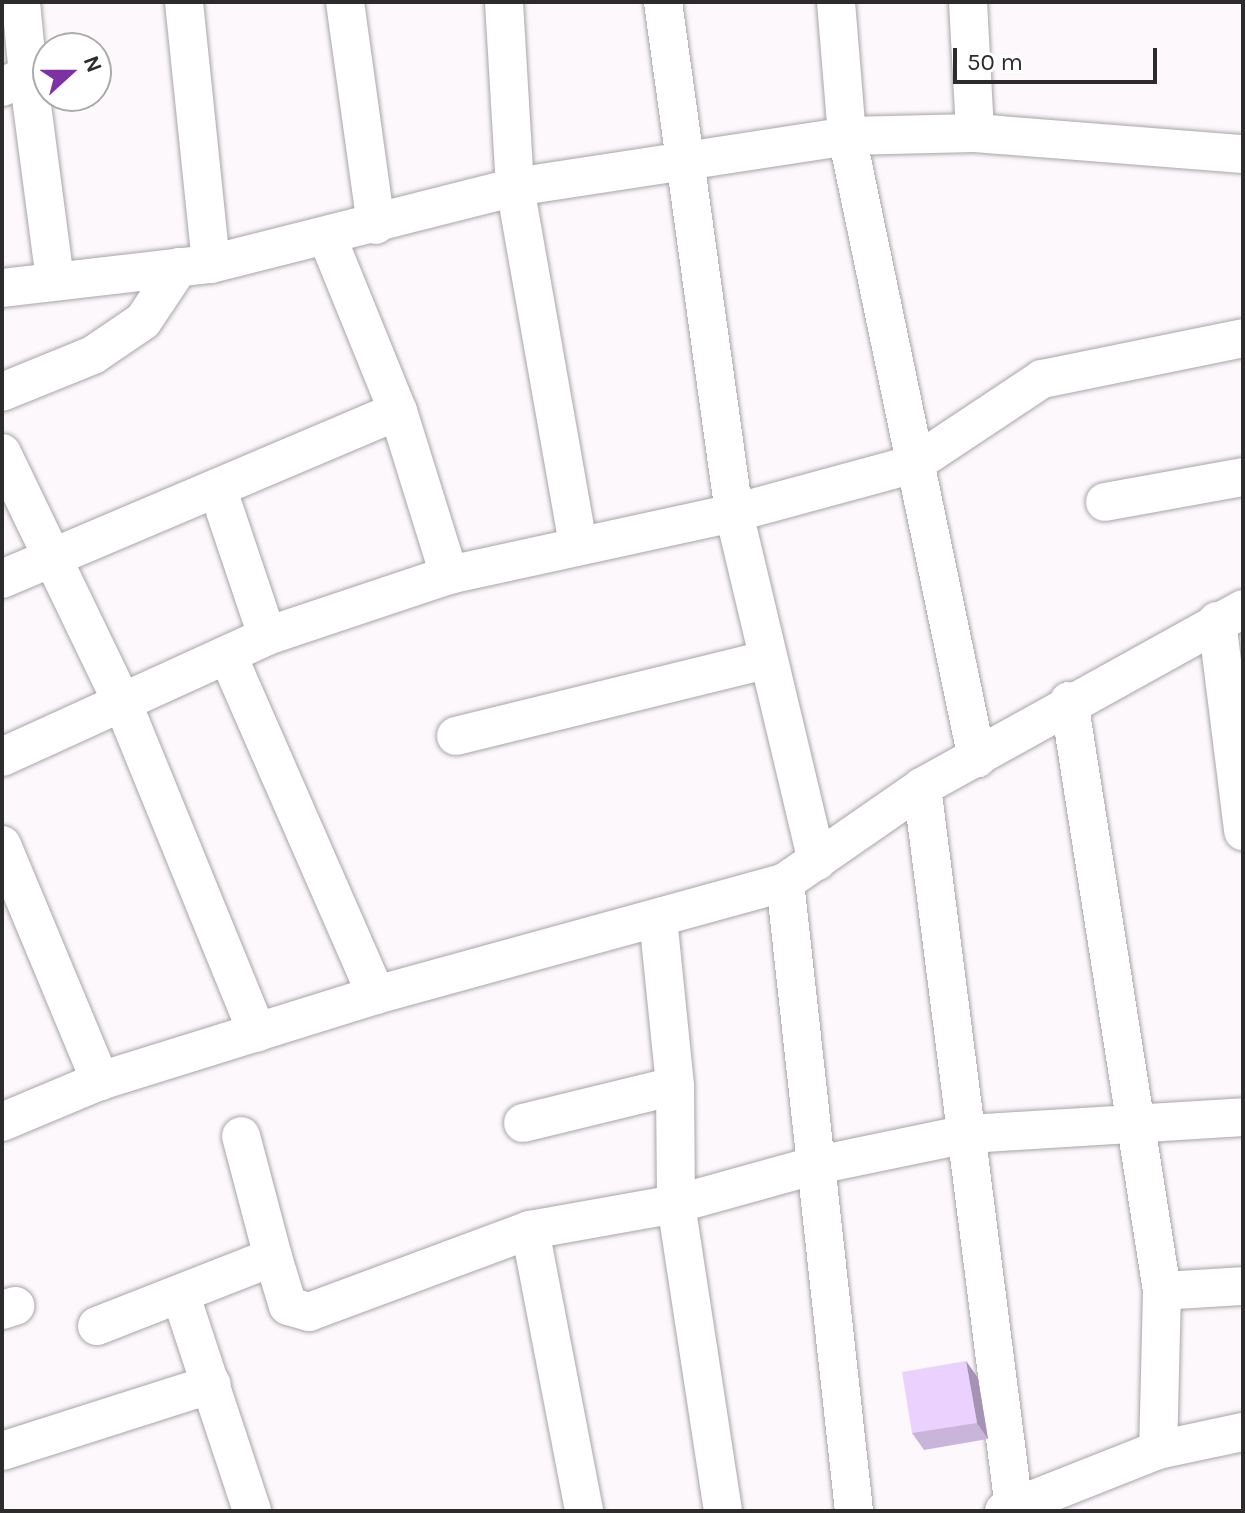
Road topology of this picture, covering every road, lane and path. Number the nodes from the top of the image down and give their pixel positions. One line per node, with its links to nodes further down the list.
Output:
1 (21, 2): 8 (street)
2 (184, 2): 16 (street)
3 (345, 2): 14 (street)
4 (504, 2): 13 (street)
5 (663, 2): 12 (street)
6 (836, 2): 10 (street)
7 (968, 2): 9 (street)
8 (15, 81): 17 (street)
9 (975, 133): 10 (street); 11 (street)
10 (847, 136): 12 (street); 23 (street)
11 (1243, 154)
12 (681, 158): 13 (street); 27 (street)
13 (515, 187): 14 (street); 28 (street)
14 (376, 225): 15 (street)
15 (328, 239): 16 (street); 21 (street)
16 (195, 265): 17 (street); 20 (street)
17 (55, 281): 18 (street)
18 (2, 288)
19 (1243, 338): 23 (street)
20 (2, 392)
21 (398, 411): 25 (street); 30 (street)
22 (2, 453): 29 (street)
23 (914, 464): 27 (street); 40 (street)
24 (1243, 477): 26 (street)
25 (218, 490): 29 (street); 33 (street)
26 (1105, 502)
27 (734, 513): 28 (street); 35 (street)
28 (578, 546): 30 (street)
29 (50, 557): 31 (street); 37 (street)
30 (449, 575): 33 (street)
31 (2, 579)
32 (1230, 615): 36 (street); 42 (street)
33 (267, 636): 34 (street)
34 (228, 656): 37 (street); 47 (street)
35 (765, 660): 38 (street); 44 (street)
36 (1069, 701): 40 (street); 53 (street)
37 (123, 704): 39 (street); 48 (street)
38 (456, 736)
39 (2, 757)
40 (977, 759): 41 (street)
41 (922, 787): 44 (street); 55 (street)
42 (1243, 831)
43 (2, 845): 49 (street)
44 (817, 861): 45 (street)
45 (785, 882): 46 (street); 57 (street)
46 (658, 918): 47 (street); 50 (street)
47 (376, 995): 48 (street)
48 (257, 1033): 49 (street)
49 (100, 1081): 52 (street)
50 (675, 1086): 54 (street); 58 (street)
51 (1243, 1117): 53 (street)
52 (2, 1122)
53 (1139, 1122): 55 (street); 62 (street)
54 (523, 1123)
55 (968, 1134): 57 (street); 69 (street)
56 (241, 1136): 60 (street)
57 (813, 1166): 58 (street); 73 (street)
58 (676, 1204): 59 (street); 72 (street)
59 (530, 1230): 60 (street); 71 (street)
60 (273, 1257): 63 (street)
61 (1243, 1286): 62 (street)
62 (1162, 1291): 67 (street)
63 (181, 1296): 64 (street); 65 (street)
64 (97, 1326)
65 (212, 1384): 68 (street); 70 (street)
66 (1243, 1432): 67 (street)
67 (1158, 1450): 69 (street)
68 (2, 1451)
69 (1009, 1509)
70 (247, 1510)
71 (584, 1511)
72 (723, 1511)
73 (854, 1511)

